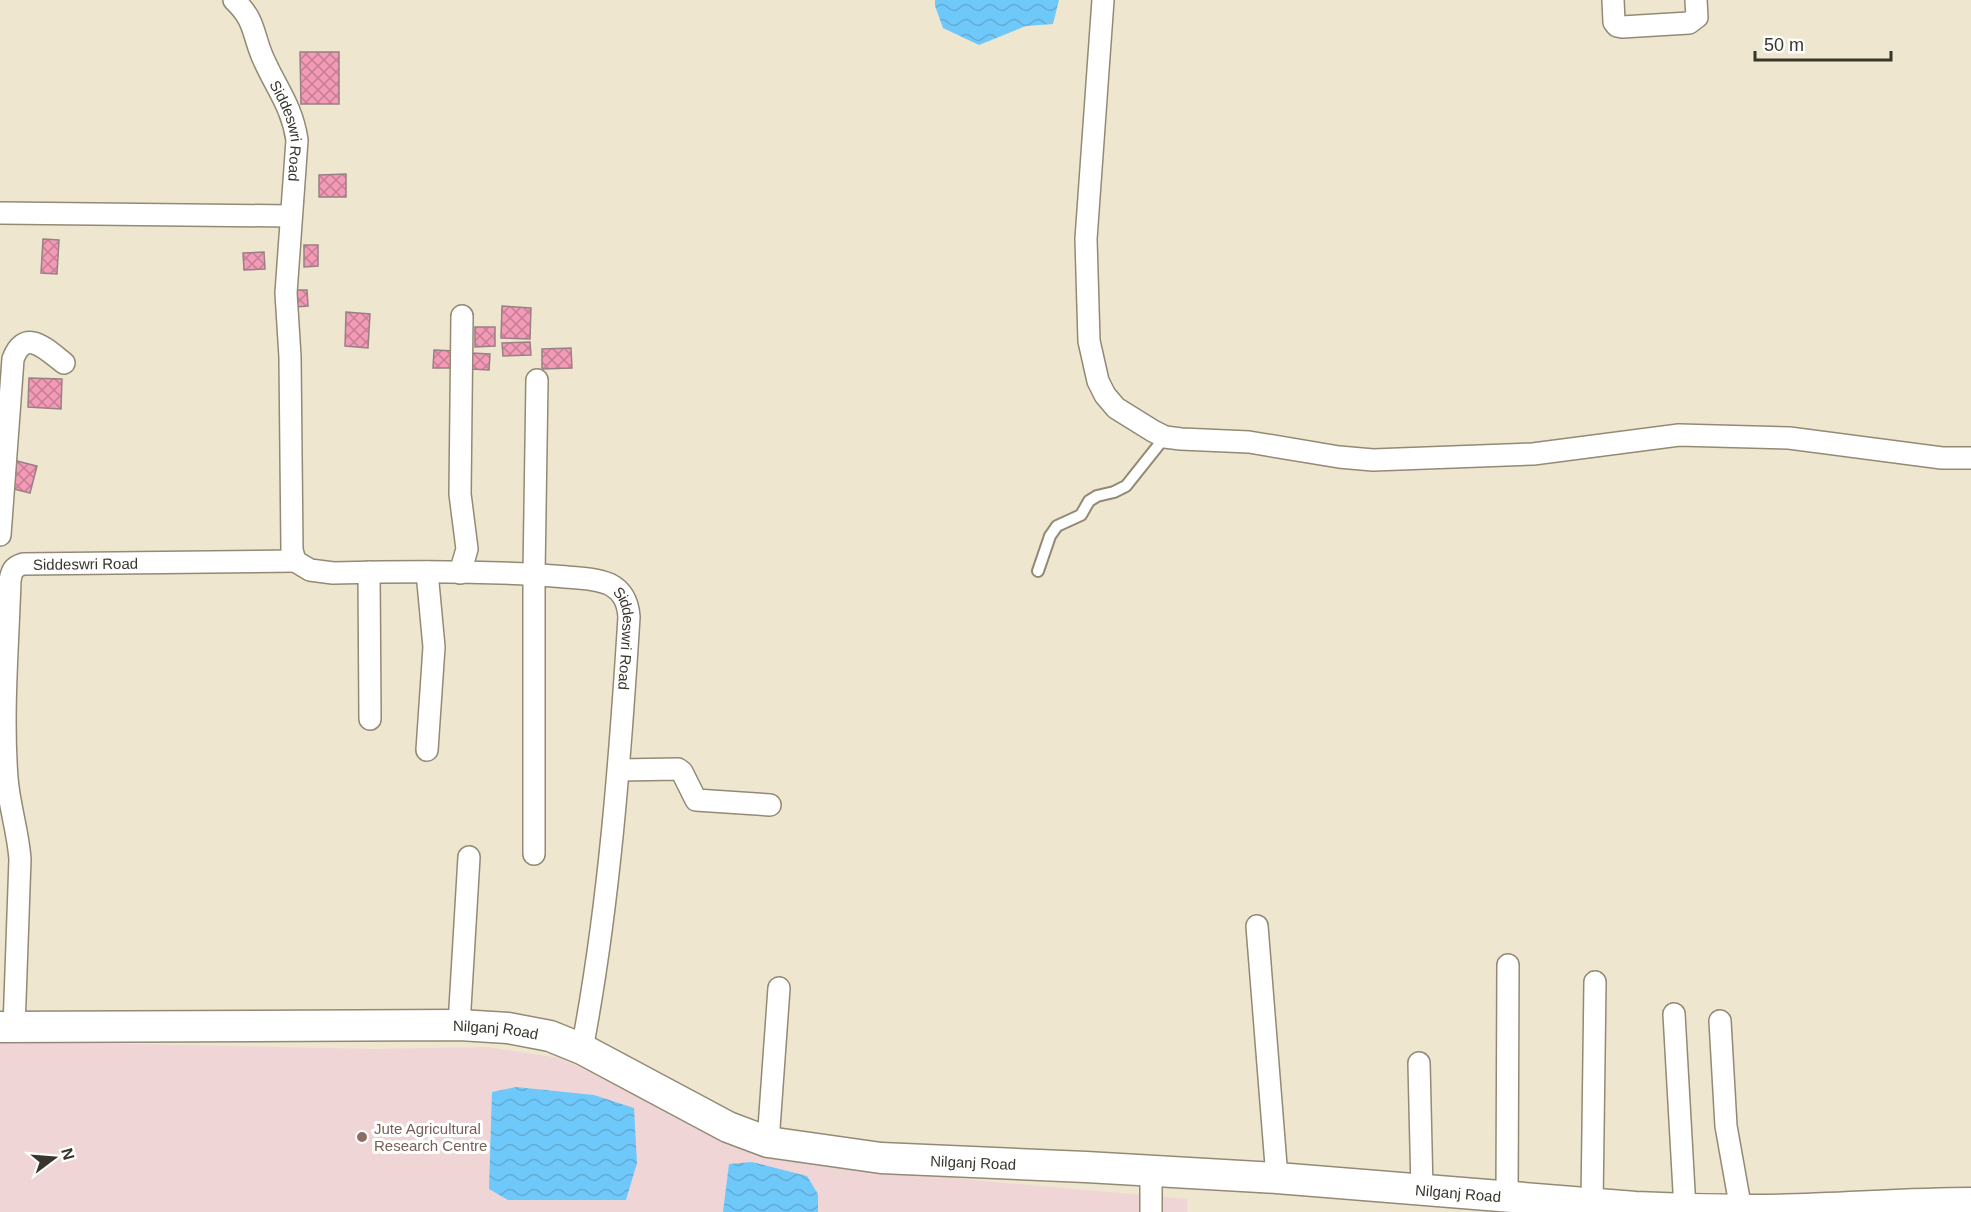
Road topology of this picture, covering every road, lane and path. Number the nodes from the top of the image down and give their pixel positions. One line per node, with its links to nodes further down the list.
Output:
1 (234, 0): 6 (street, Siddeswri Road)
2 (1103, 0): 10 (street)
3 (1613, 0): 4 (street)
4 (1696, 0)
5 (0, 213): 6 (street)
6 (291, 216): 13 (street, Siddeswri Road)
7 (462, 316): 18 (street)
8 (63, 363): 12 (street)
9 (537, 380): 19 (street)
10 (1166, 437): 11 (street); 17 (lane)
11 (1971, 458)
12 (0, 535)
13 (295, 561): 14 (street, Siddeswri Road); 15 (street, Siddeswri Road)
14 (6, 570): 20 (street, Siddeswri Road)
15 (369, 572): 16 (street, Siddeswri Road); 21 (street)
16 (426, 572): 18 (street, Siddeswri Road); 22 (street)
17 (1038, 572)
18 (460, 573): 19 (street, Siddeswri Road)
19 (534, 574): 23 (street, Siddeswri Road); 25 (street)
20 (3, 705): 34 (street, Siddeswri Road)
21 (370, 719)
22 (427, 750)
23 (619, 770): 24 (street); 35 (street, Siddeswri Road)
24 (770, 805)
25 (534, 854)
26 (469, 857): 33 (street)
27 (1257, 926): 39 (street)
28 (1508, 965): 40 (street)
29 (1595, 982): 43 (street)
30 (779, 988): 37 (street)
31 (1674, 1014): 44 (street)
32 (1720, 1021): 46 (street)
33 (459, 1025): 34 (street, Nilganj Road); 35 (street, Nilganj Road)
34 (7, 1028)
35 (582, 1049): 37 (street, Nilganj Road)
36 (1419, 1063): 41 (street)
37 (768, 1142): 38 (street, Nilganj Road)
38 (1151, 1171): 39 (street, Nilganj Road); 48 (street)
39 (1277, 1179): 41 (street, Nilganj Road)
40 (1507, 1197): 41 (street, Nilganj Road); 43 (street, Nilganj Road)
41 (1436, 1198)
42 (1971, 1203): 47 (street, Nilganj Road)
43 (1580, 1206): 45 (street, Nilganj Road)
44 (1685, 1209): 45 (street, Nilganj Road); 46 (street, Nilganj Road)
45 (1636, 1210)
46 (1741, 1210): 47 (street, Nilganj Road)
47 (1774, 1210)
48 (1151, 1212)

